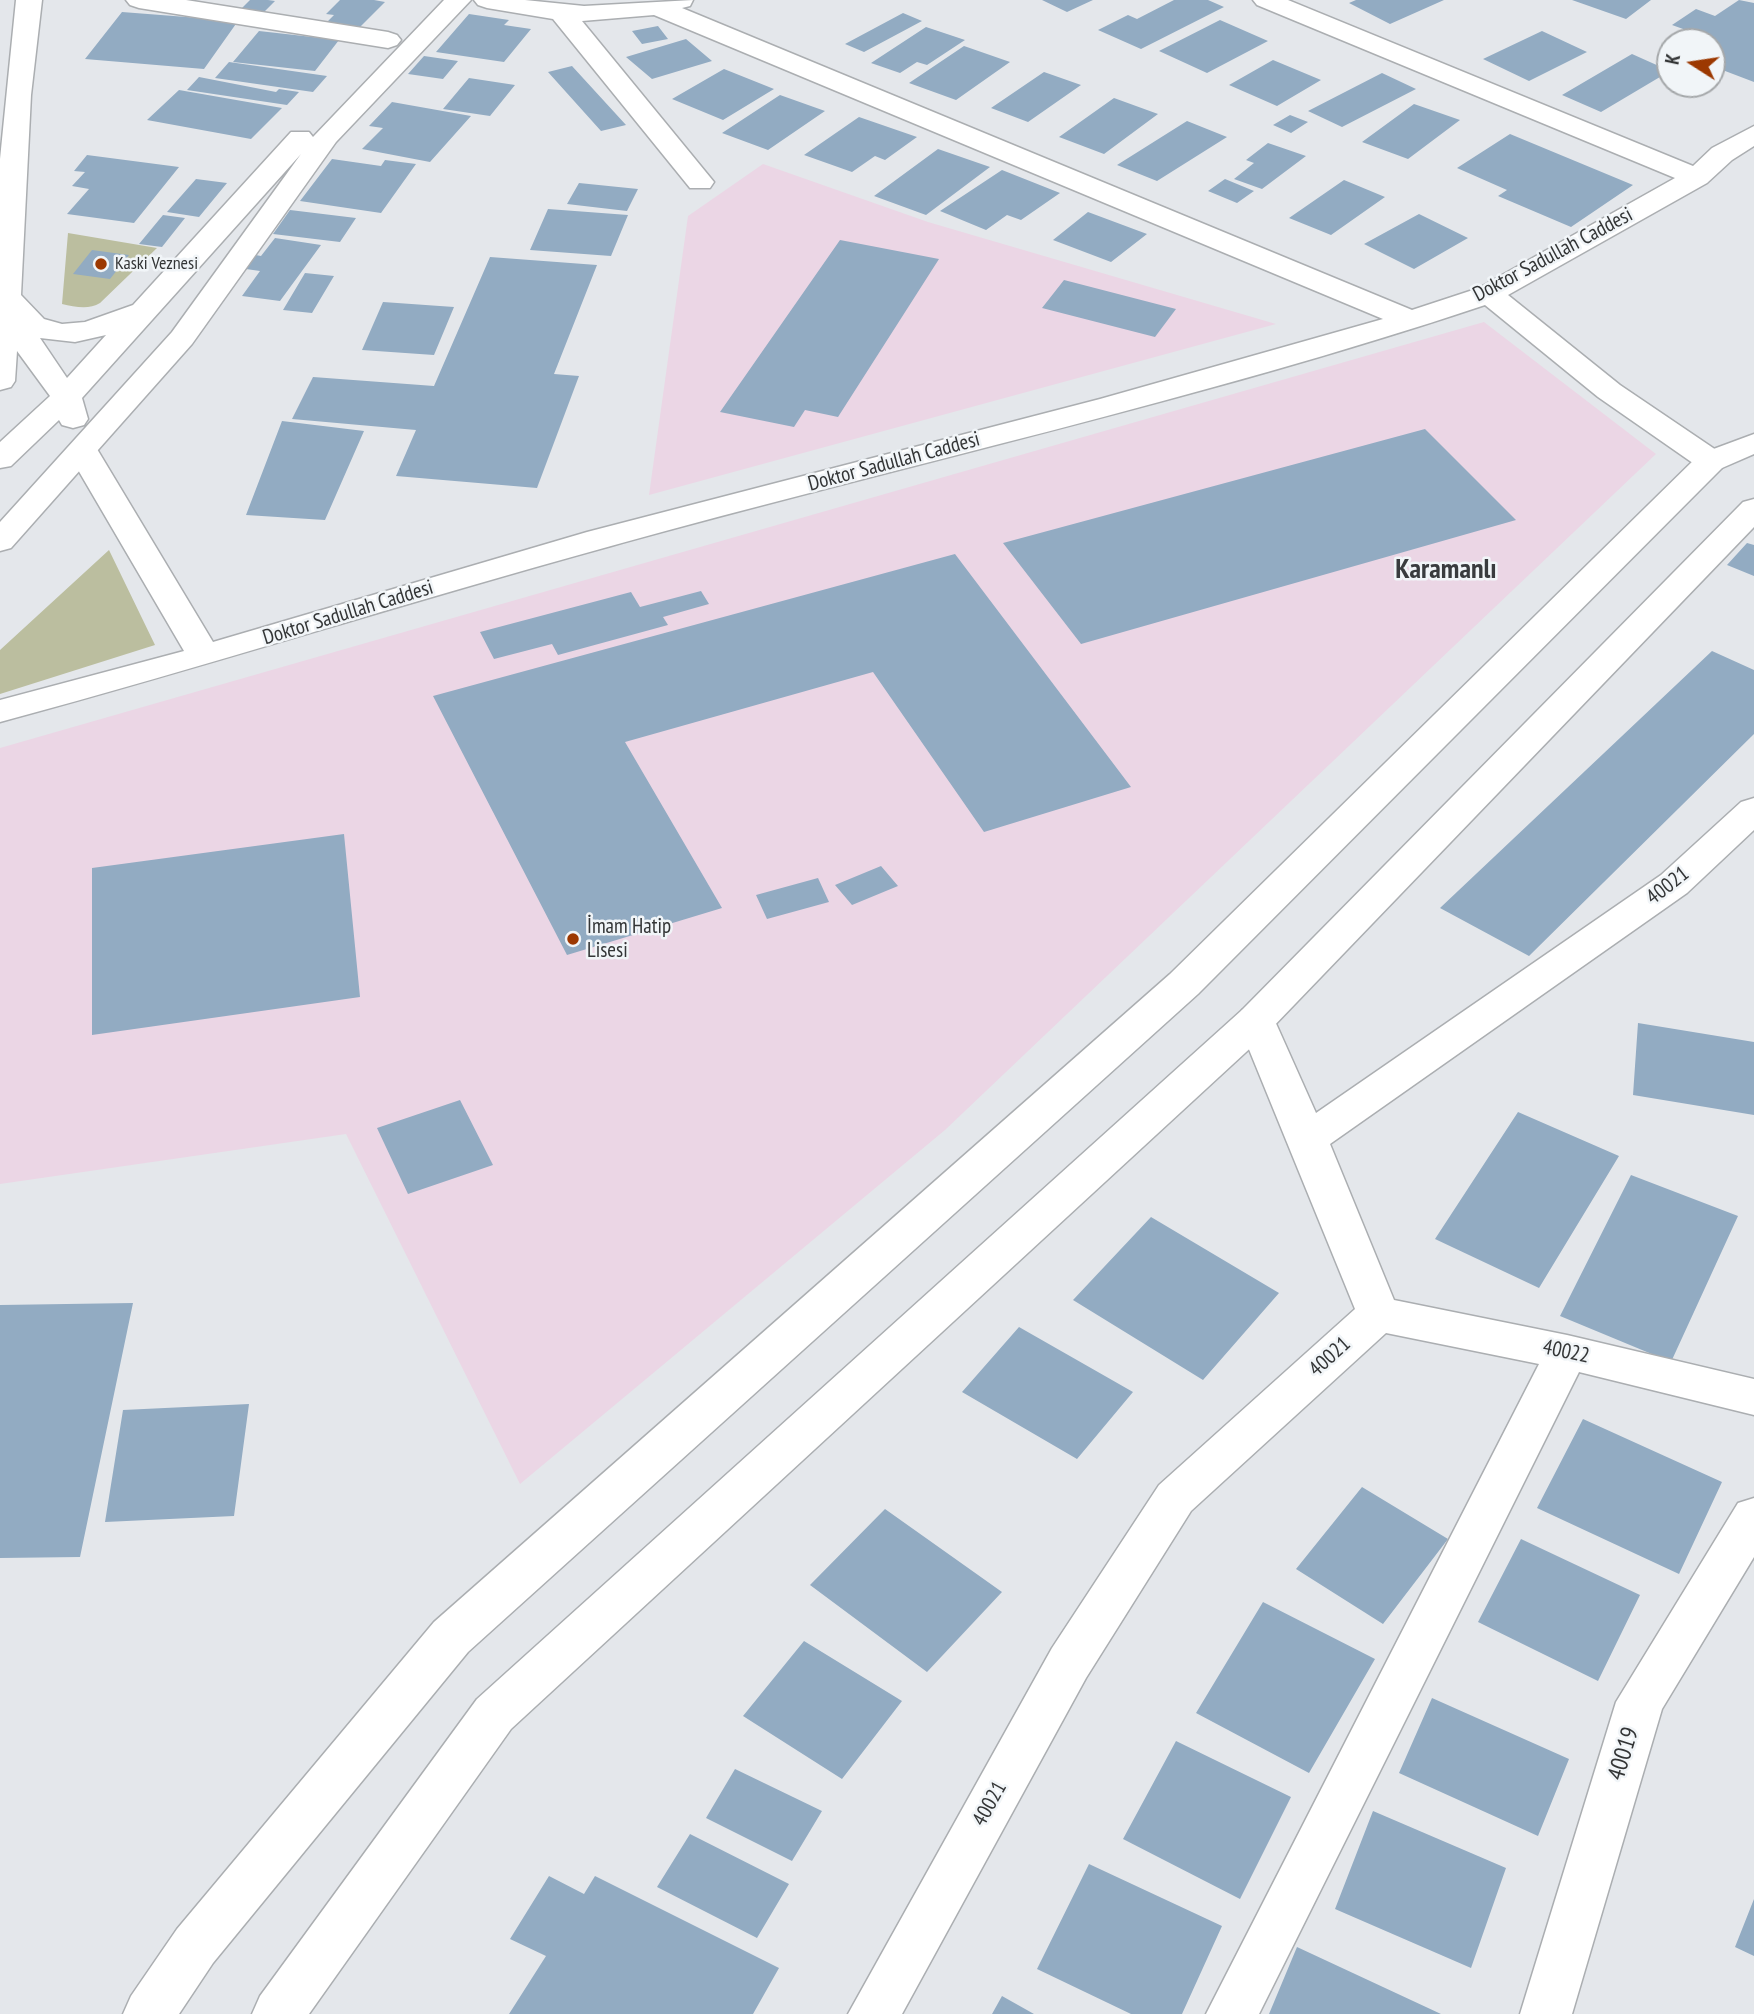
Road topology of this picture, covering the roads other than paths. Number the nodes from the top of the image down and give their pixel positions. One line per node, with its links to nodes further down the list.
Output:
1 (29, 0): 11 (street)
2 (139, 0): 8 (street)
3 (425, 0): 12 (street)
4 (458, 0): 24 (street)
5 (487, 0): 10 (street)
6 (684, 0): 9 (street)
7 (1266, 0): 15 (street)
8 (226, 6): 12 (street)
9 (657, 7): 10 (street); 20 (street)
10 (563, 15): 16 (street)
11 (12, 31): 13 (street)
12 (388, 40): 19 (street)
13 (7, 118): 18 (street)
14 (1754, 134): 15 (street, Doktor Sadullah Caddesi)
15 (1697, 177): 17 (street, Doktor Sadullah Caddesi)
16 (700, 182)
17 (1489, 294): 20 (street, Doktor Sadullah Caddesi); 26 (street)
18 (9, 299): 19 (street); 21 (street); 22 (street)
19 (142, 311): 22 (street)
20 (1411, 320): 29 (street, Doktor Sadullah Caddesi)
21 (0, 381)
22 (66, 397): 24 (street); 25 (street)
23 (1754, 443): 26 (street)
24 (83, 451): 28 (street); 29 (street)
25 (0, 459)
26 (1711, 461): 38 (street)
27 (1754, 509): 32 (street)
28 (0, 541)
29 (204, 656): 30 (street, Doktor Sadullah Caddesi)
30 (0, 711)
31 (1754, 810): 33 (street, 40021)
32 (1256, 1020): 33 (street); 39 (street)
33 (1308, 1139): 34 (street)
34 (1378, 1314): 35 (street, 40022); 40 (street, 40021)
35 (1567, 1352): 36 (street, 40022); 41 (street)
36 (1754, 1397)
37 (1754, 1517): 42 (street, 40019)
38 (149, 2014)
39 (278, 2014)
40 (874, 2014)
41 (1232, 2014)
42 (1546, 2014)

